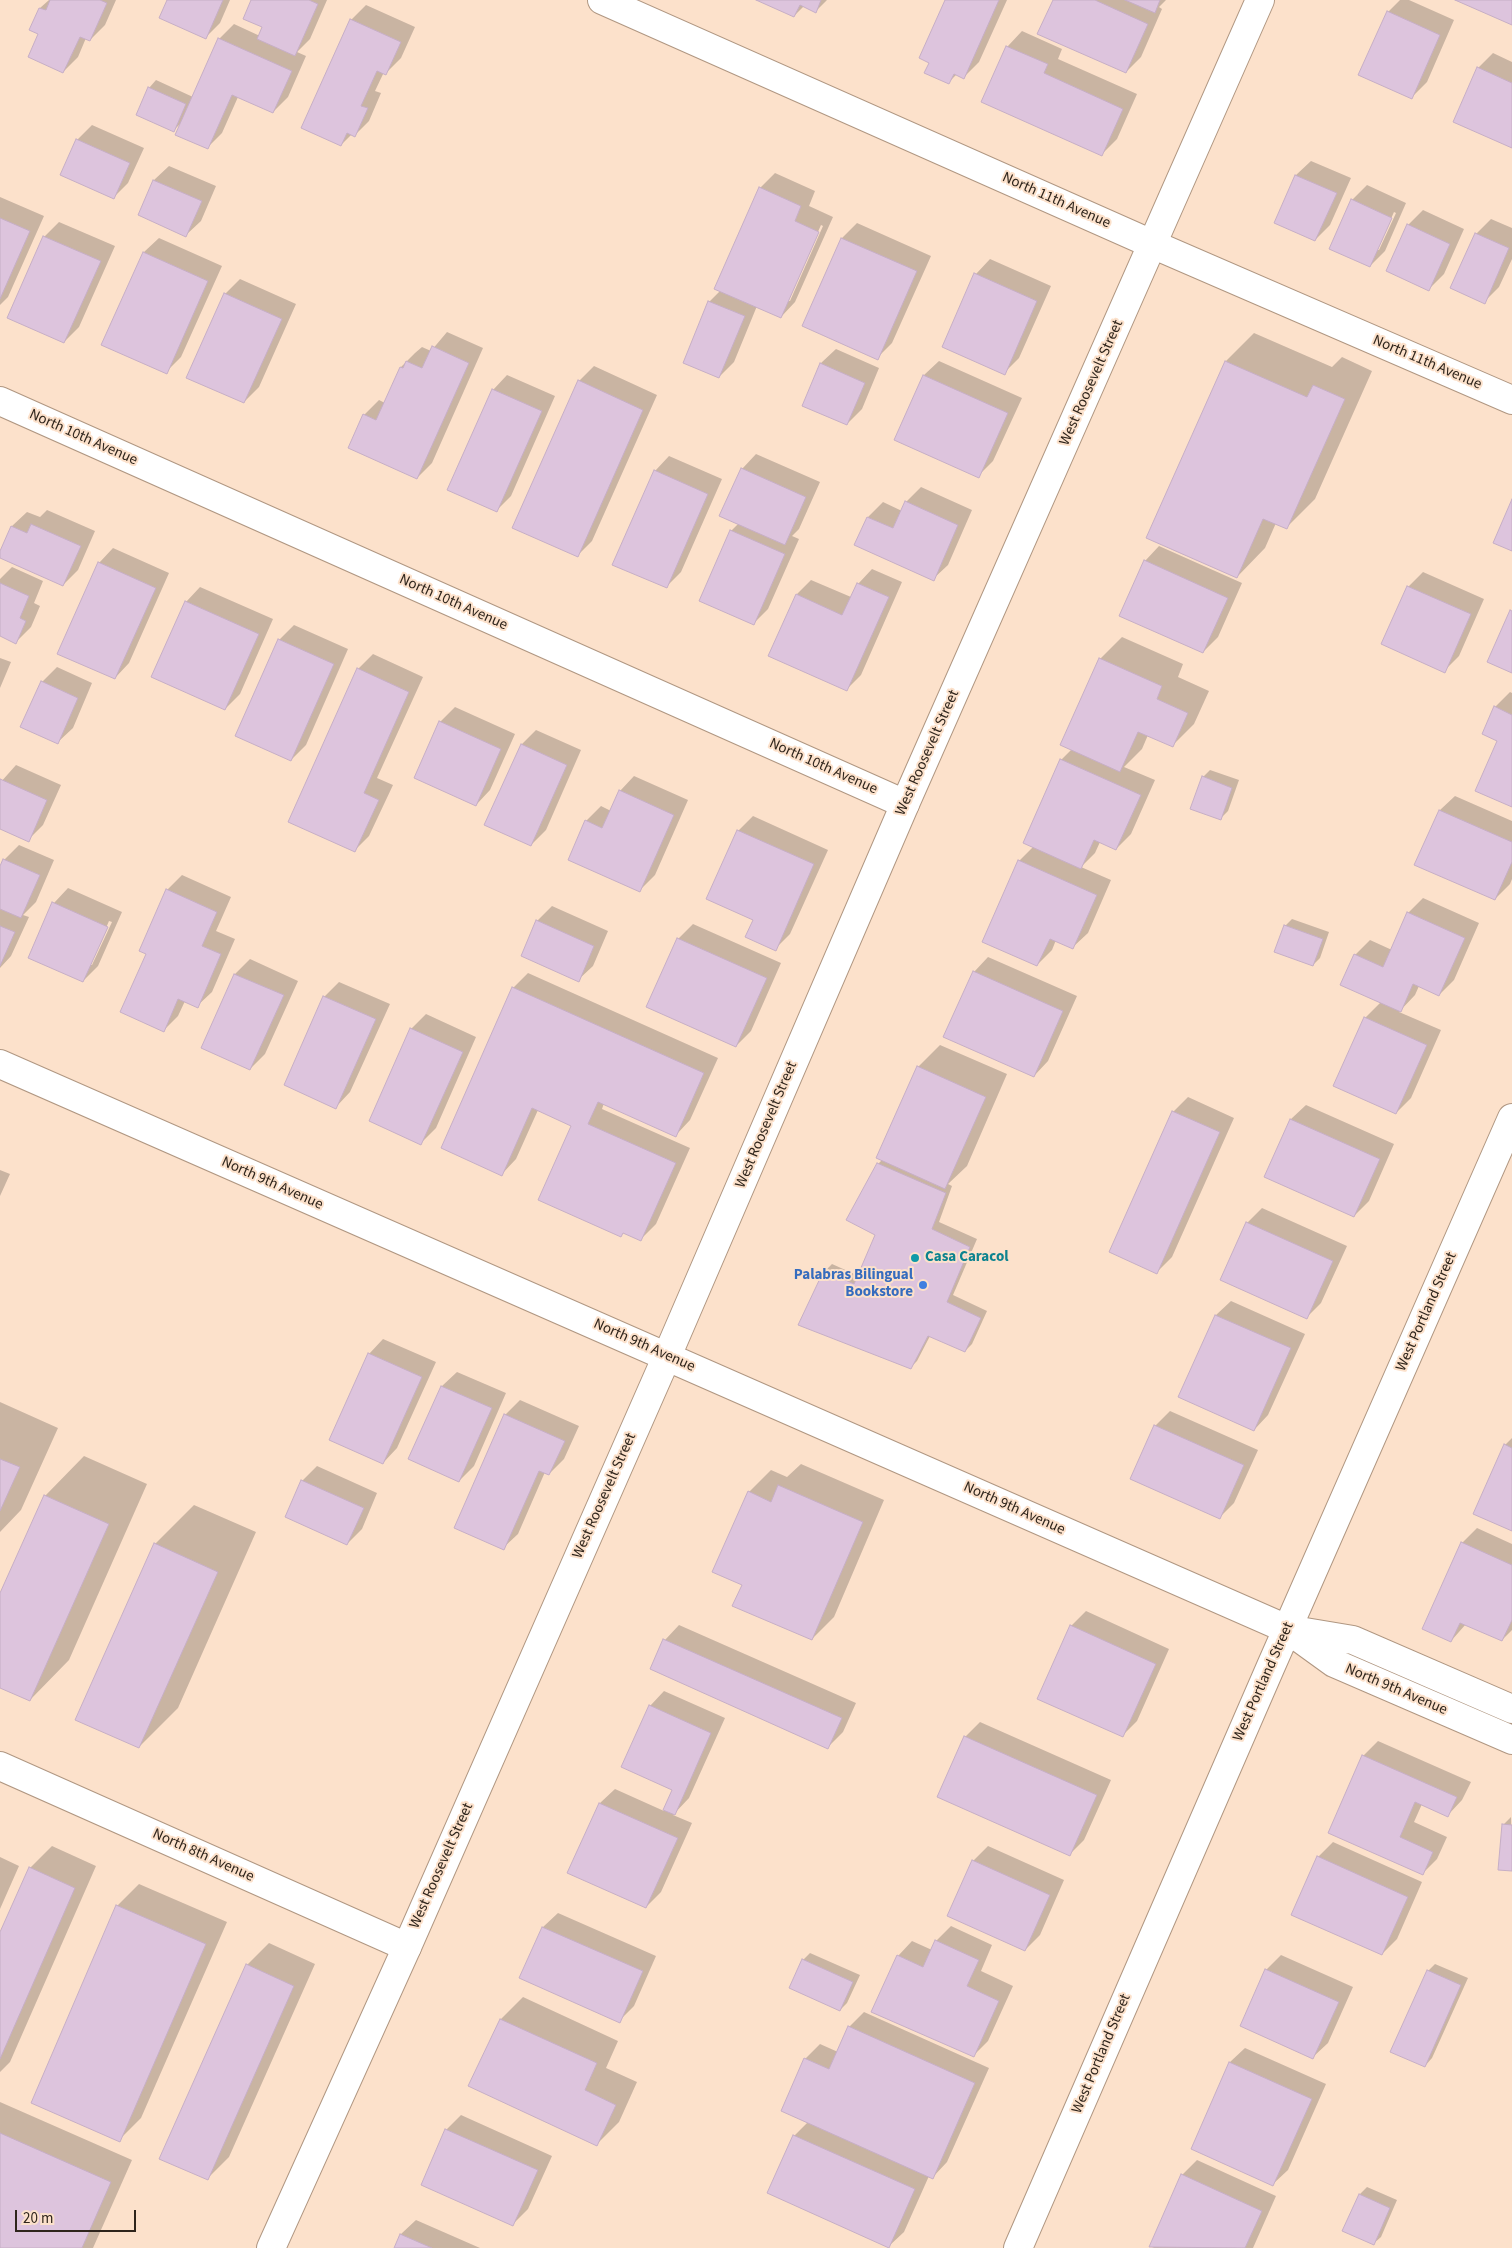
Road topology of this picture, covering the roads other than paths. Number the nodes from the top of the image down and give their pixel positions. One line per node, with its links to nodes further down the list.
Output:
1 (602, 0): 3 (street, North 11th Avenue)
2 (1260, 0): 3 (street, West Roosevelt Street)
3 (1152, 244): 4 (street, North 11th Avenue); 6 (street, West Roosevelt Street)
4 (1512, 400)
5 (0, 401): 6 (street, North 10th Avenue)
6 (905, 804): 9 (street, West Roosevelt Street)
7 (0, 1064): 9 (street, North 9th Avenue)
8 (1512, 1118): 10 (street, West Portland Street)
9 (667, 1356): 10 (street, North 9th Avenue); 14 (street, West Roosevelt Street)
10 (1287, 1629): 11 (street, North 9th Avenue); 12 (street, North 9th Avenue); 16 (street, West Portland Street)
11 (1512, 1709)
12 (1512, 1740)
13 (0, 1766): 14 (street, North 8th Avenue)
14 (407, 1947): 15 (street, West Roosevelt Street)
15 (271, 2248)
16 (1018, 2248)

